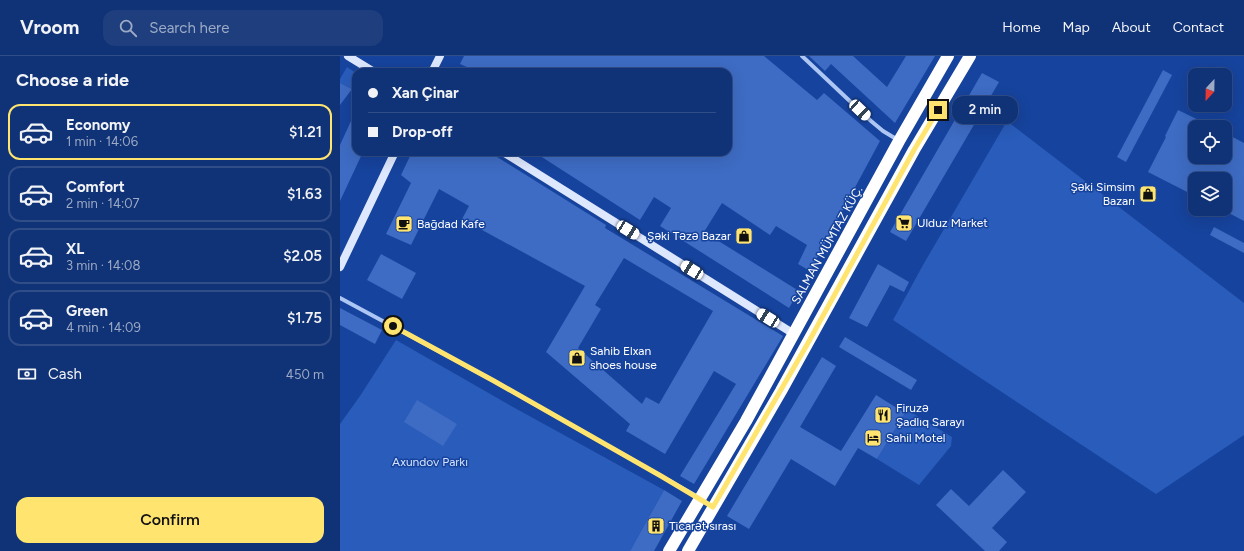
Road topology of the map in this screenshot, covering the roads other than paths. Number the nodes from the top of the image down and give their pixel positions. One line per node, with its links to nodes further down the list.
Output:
1 (348, 56): 6 (main road)
2 (440, 56): 7 (main road)
3 (802, 56): 8 (street)
4 (948, 56): 8 (highway, SALMAN MÜMTAZ KÜÇ.)
5 (970, 56): 15 (highway)
6 (368, 68)
7 (434, 68)
8 (899, 141): 13 (highway, SALMAN MÜMTAZ KÜÇ.)
9 (392, 156): 11 (main road)
10 (509, 156): 13 (main road)
11 (340, 267)
12 (340, 298): 14 (street)
13 (794, 334): 14 (highway, SALMAN MÜMTAZ KÜÇ.)
14 (700, 499): 15 (highway); 16 (highway, SALMAN MÜMTAZ KÜÇ.)
15 (713, 507): 17 (highway)
16 (669, 551)
17 (688, 551)

